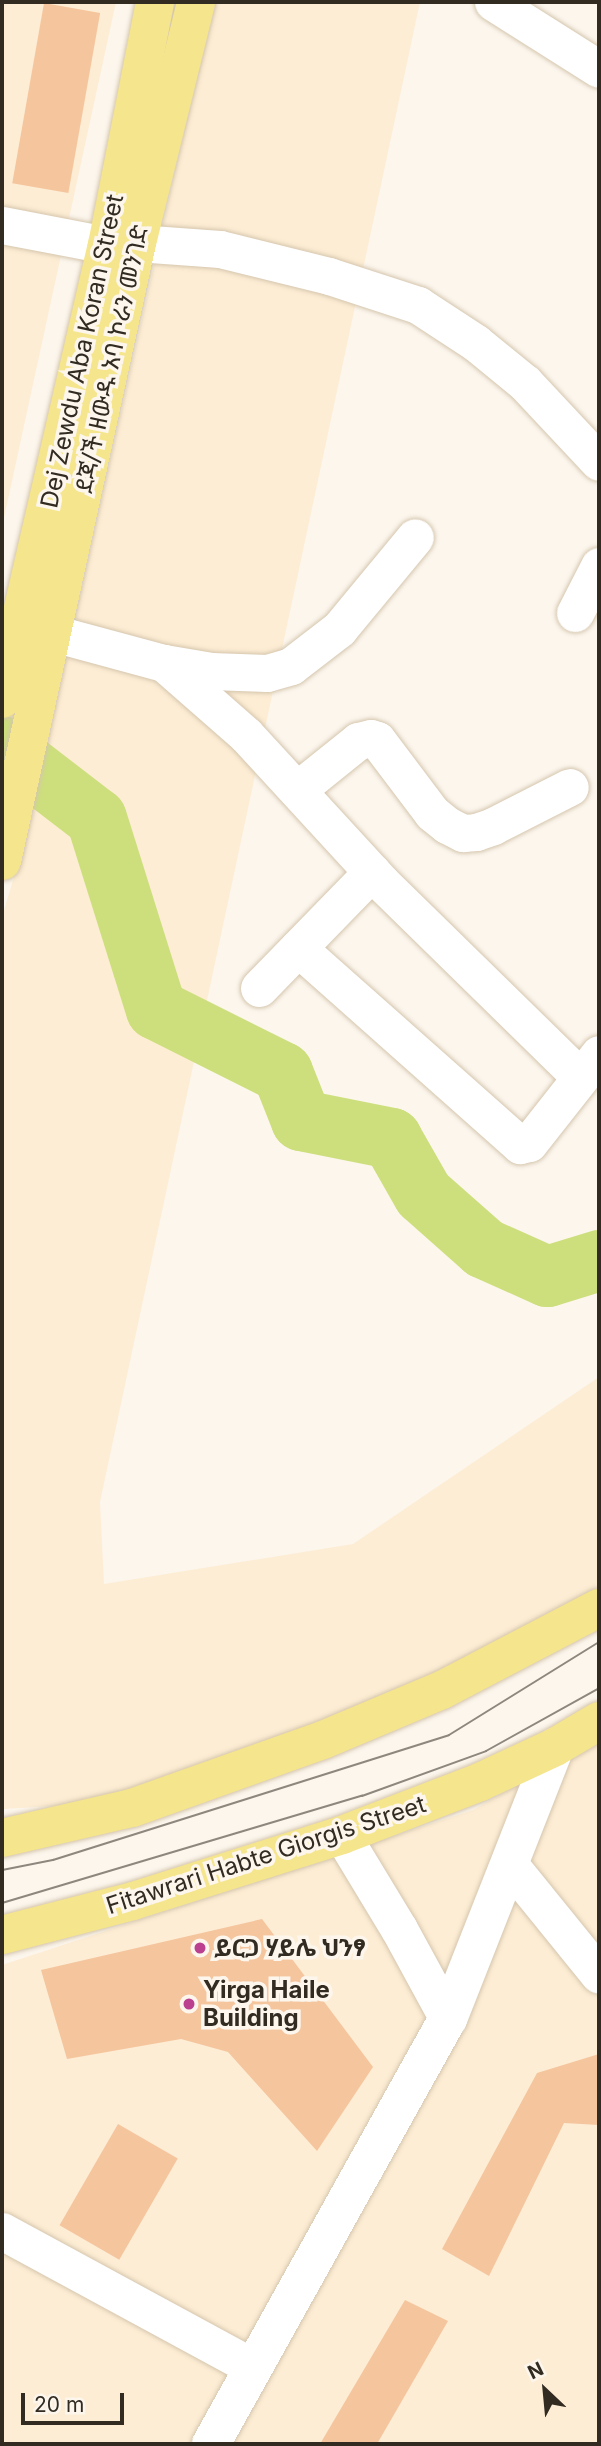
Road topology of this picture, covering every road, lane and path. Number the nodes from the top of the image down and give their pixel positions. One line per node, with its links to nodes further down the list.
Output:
1 (155, 2): 6 (main road, Dej Zewdu Aba Koran Street)
2 (196, 2): 6 (main road, ደጃ/ች ዘውዱ አባ ኮራን መንገድ)
3 (493, 2): 4 (street)
4 (599, 69)
5 (2, 225): 6 (street)
6 (122, 244): 7 (street); 11 (main road, Dej Zewdu Aba Koran Street)
7 (599, 462)
8 (415, 537): 12 (street)
9 (599, 566): 10 (street)
10 (575, 613)
11 (37, 629): 12 (street); 13 (main road, Dej Zewdu Aba Koran Street)
12 (164, 663): 15 (street)
13 (17, 708): 16 (main road, Dej Zewdu Aba Koran Street)
14 (570, 787): 15 (street)
15 (297, 790): 17 (street)
16 (2, 861)
17 (372, 872): 18 (street); 20 (street)
18 (298, 948): 19 (street); 20 (street)
19 (259, 988)
20 (590, 1065)
21 (599, 1608): 25 (main road)
22 (599, 1721): 23 (main road, Fitawrari Habte Giorgis Street)
23 (555, 1747): 24 (main road, Fitawrari Habte Giorgis Street); 26 (street)
24 (342, 1835): 27 (main road, Fitawrari Habte Giorgis Street); 29 (street)
25 (2, 1838)
26 (510, 1865): 28 (street); 29 (street)
27 (2, 1935)
28 (599, 1975)
29 (448, 2019): 31 (street)
30 (2, 2231): 31 (street)
31 (252, 2367): 32 (street)
32 (211, 2444)

